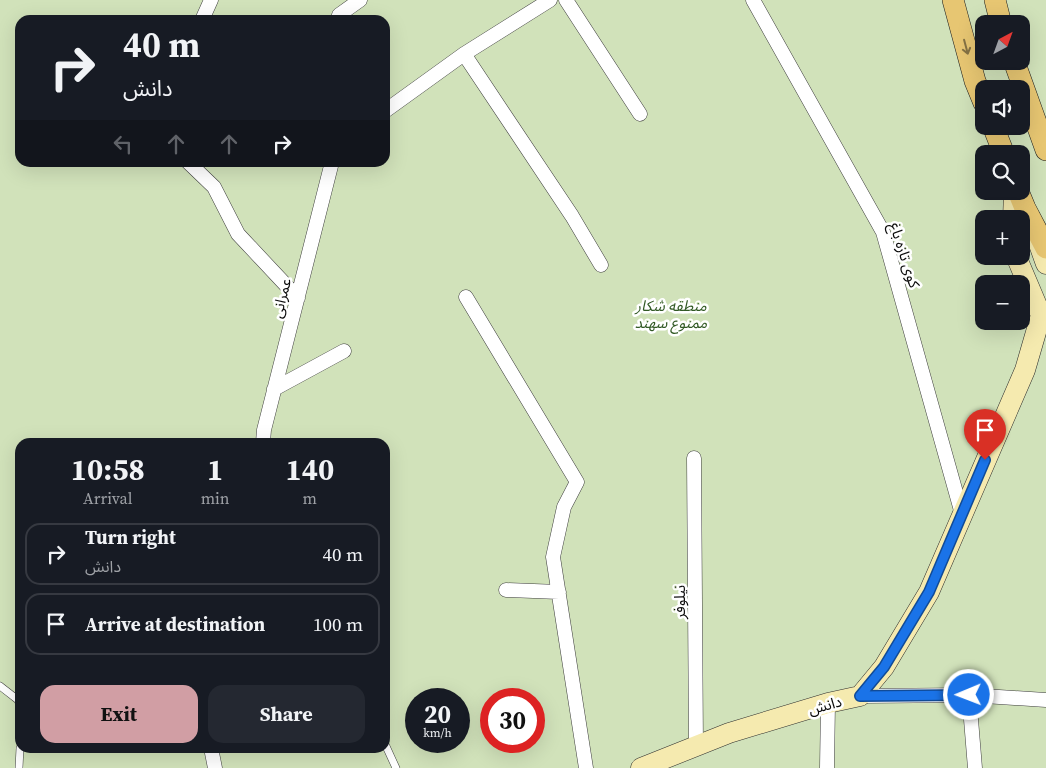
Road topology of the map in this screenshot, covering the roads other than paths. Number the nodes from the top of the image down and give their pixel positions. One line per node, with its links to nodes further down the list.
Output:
1 (211, 0): 8 (street)
2 (360, 0): 9 (street)
3 (550, 0): 11 (street)
4 (566, 0): 15 (street)
5 (754, 0): 31 (street, کوی تازه باغ)
6 (954, 0): 13 (main road, one-way to 13)
7 (995, 0): 10 (main road)
8 (204, 15)
9 (339, 15)
10 (999, 15)
11 (464, 54): 14 (street); 22 (street)
12 (1017, 70): 16 (main road)
13 (975, 81)
14 (390, 107)
15 (640, 114)
16 (1046, 150)
17 (193, 167): 25 (street)
18 (331, 167): 25 (street, عمرانی)
19 (1017, 202): 20 (main road); 21 (street)
20 (1046, 248)
21 (1046, 264)
22 (601, 265)
23 (1020, 265): 26 (street, دانش)
24 (466, 297): 33 (street)
25 (298, 298): 28 (street, عمرانی)
26 (1043, 320): 31 (street, دانش)
27 (344, 351): 28 (street)
28 (274, 388): 29 (street, عمرانی)
29 (263, 438)
30 (694, 458): 40 (street, نیلوفر)
31 (962, 514): 36 (street, دانش)
32 (506, 590): 33 (street)
33 (559, 592): 47 (street)
34 (0, 686): 37 (lane)
35 (969, 695): 36 (street); 38 (street); 50 (street)
36 (860, 696): 39 (street, دانش)
37 (15, 698)
38 (1046, 700)
39 (828, 703): 40 (street, دانش); 49 (street)
40 (696, 746): 48 (street, دانش)
41 (20, 753): 44 (lane)
42 (212, 753): 45 (street)
43 (389, 753): 46 (lane)
44 (19, 768)
45 (215, 768)
46 (396, 768)
47 (586, 768)
48 (641, 768)
49 (827, 768)
50 (975, 768)

